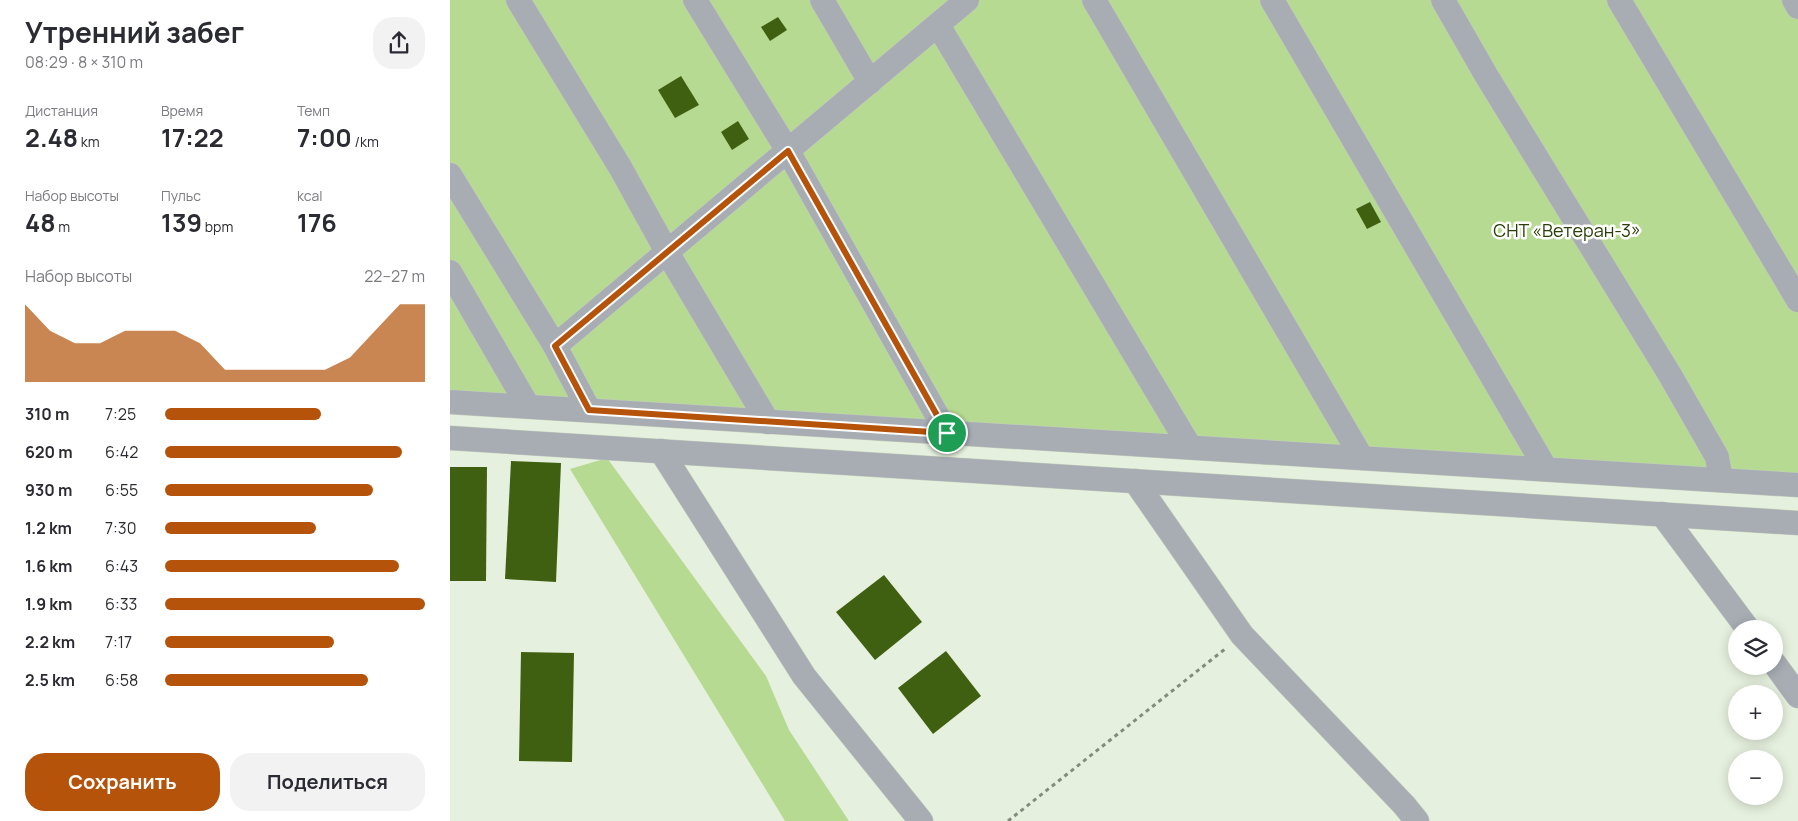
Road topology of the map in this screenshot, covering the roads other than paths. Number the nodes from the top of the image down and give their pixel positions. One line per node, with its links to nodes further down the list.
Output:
1 (518, 0): 15 (lane)
2 (695, 0): 13 (lane)
3 (822, 0): 12 (lane)
4 (967, 0): 11 (lane)
5 (1094, 0): 27 (lane)
6 (1272, 0): 28 (lane)
7 (1443, 0): 29 (lane)
8 (1619, 0): 17 (lane)
9 (1794, 0): 10 (lane)
10 (1798, 7)
11 (938, 25): 12 (lane); 25 (lane)
12 (870, 82): 13 (lane)
13 (788, 151): 15 (lane); 23 (lane)
14 (450, 175): 18 (lane)
15 (667, 252): 18 (lane); 22 (lane)
16 (450, 272): 20 (lane)
17 (1798, 300)
18 (555, 346): 21 (lane)
19 (450, 402): 20 (lane)
20 (528, 406): 21 (lane)
21 (589, 410): 22 (lane)
22 (768, 422): 23 (lane)
23 (947, 433): 25 (lane)
24 (450, 438): 26 (lane)
25 (1190, 447): 27 (lane)
26 (661, 451): 30 (lane); 37 (lane)
27 (1362, 458): 28 (lane)
28 (1546, 469): 29 (lane)
29 (1721, 480): 31 (lane)
30 (1135, 481): 32 (lane); 38 (lane)
31 (1798, 485)
32 (1662, 514): 33 (lane); 34 (lane)
33 (1798, 523)
34 (1741, 620)
35 (1783, 675): 36 (lane)
36 (1798, 696)
37 (921, 821)
38 (1417, 821)

